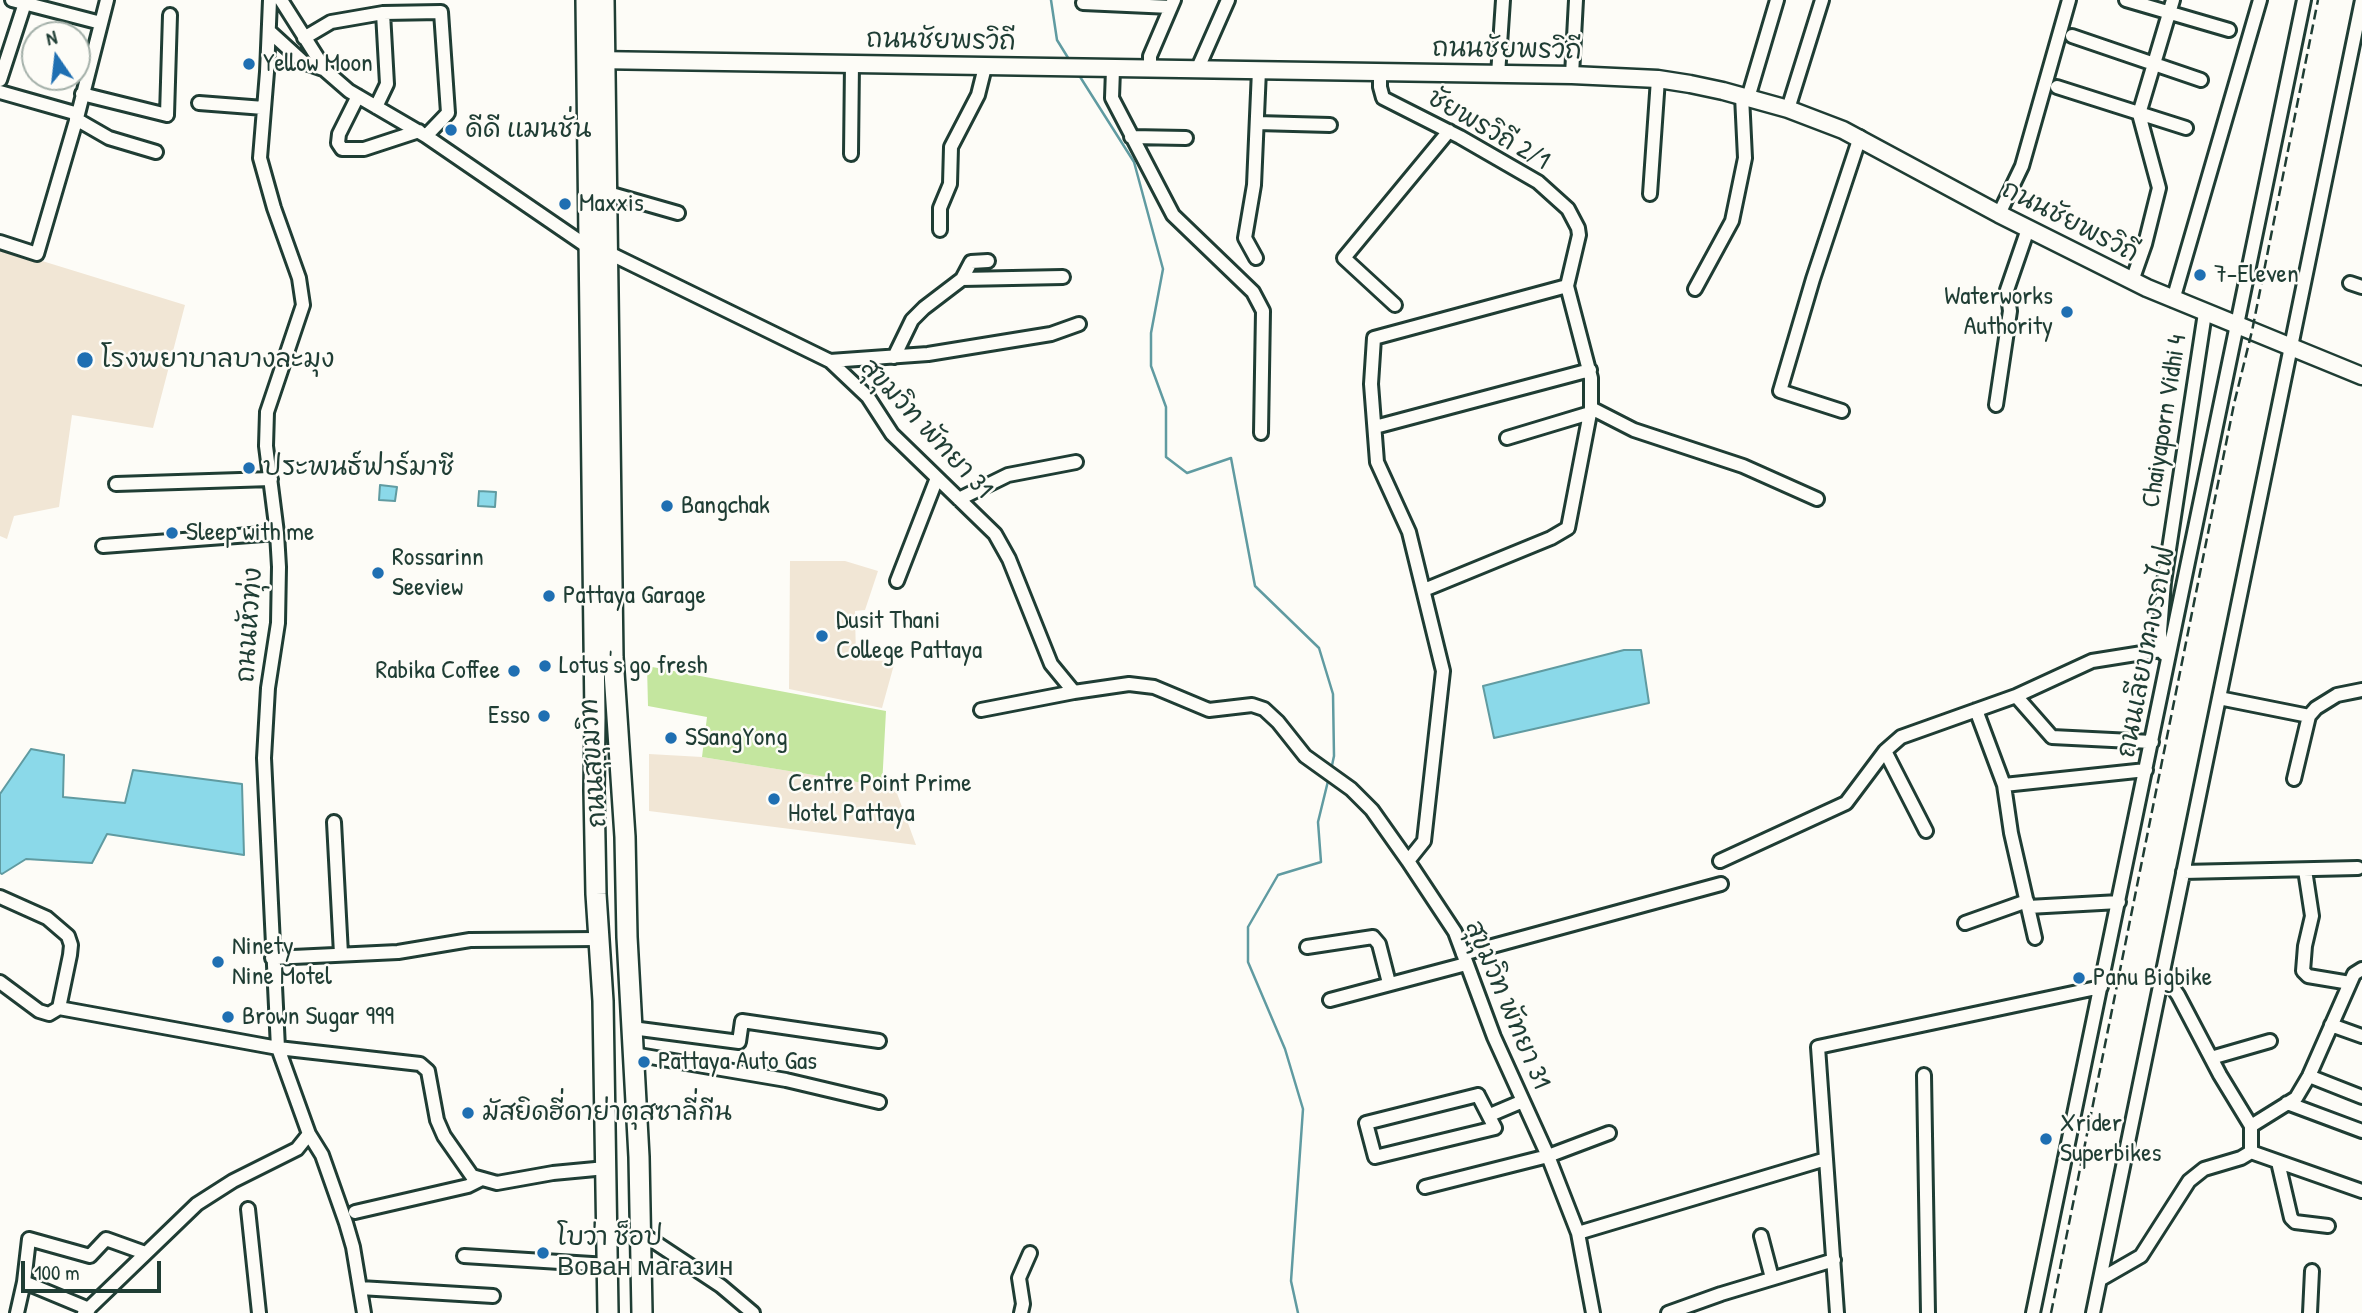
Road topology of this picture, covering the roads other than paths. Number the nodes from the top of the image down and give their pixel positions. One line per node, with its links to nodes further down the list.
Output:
1 (107, 0): 23 (street)
2 (270, 0): 25 (street, ถนนหัวทุ่ง)
3 (281, 0): 27 (street)
4 (586, 0): 28 (highway, ถนนสุขุมวิท)
5 (604, 0): 28 (highway, ถนนสุขุมวิท)
6 (1228, 0): 32 (street)
7 (1503, 0): 38 (street)
8 (1576, 0): 39 (street)
9 (1777, 0): 47 (street)
10 (1822, 0): 51 (street)
11 (2069, 0): 67 (street)
12 (2126, 0): 21 (street)
13 (2173, 0): 21 (street)
14 (2260, 0): 80 (street)
15 (2304, 0): 84 (street, ถนนเลียบทางรถไฟ)
16 (2362, 0): 85 (street)
17 (21, 1): 23 (street); 41 (street)
18 (1173, 3): 19 (street); 34 (street)
19 (1083, 4)
20 (383, 13): 27 (street); 49 (street); 58 (street)
21 (2169, 14): 24 (street); 30 (street)
22 (170, 15): 45 (street)
23 (101, 23): 45 (street)
24 (2229, 30)
25 (269, 31): 36 (street); 50 (street, ถนนหัวทุ่ง)
26 (2072, 36): 30 (street)
27 (304, 38): 36 (street)
28 (596, 60): 29 (main road, ถนนชัยพรวิถี); 64 (highway, ถนนสุขุมวิท); 71 (highway, ถนนสุขุมวิท)
29 (852, 63): 31 (main road, ถนนชัยพรวิถี); 63 (street)
30 (2153, 64): 42 (street); 52 (street)
31 (985, 67): 33 (main road, ถนนชัยพรวิถี); 69 (street)
32 (1198, 68): 34 (main road, ถนนชัยพรวิถี); 35 (main road, ถนนชัยพรวิถี)
33 (1113, 69): 34 (main road, ถนนชัยพรวิถี); 59 (street)
34 (1150, 69)
35 (1259, 70): 37 (main road, ถนนชัยพรวิถี); 54 (street)
36 (326, 71): 46 (street)
37 (1380, 73): 38 (main road, ถนนชัยพรวิถี); 57 (street, ชัยพรวิถี 2/1)
38 (1498, 75): 39 (main road, ถนนชัยพรวิถี)
39 (1572, 75): 40 (main road, ถนนชัยพรวิถี)
40 (1658, 79): 47 (main road, ถนนชัยพรวิถี); 65 (street)
41 (0, 80)
42 (2201, 80)
43 (2057, 87): 52 (street)
44 (0, 92): 53 (street)
45 (82, 94): 53 (street)
46 (358, 96): 49 (street); 58 (street)
47 (1745, 97): 51 (main road, ถนนชัยพรวิถี); 79 (street)
48 (199, 103): 50 (street)
49 (376, 107): 58 (street)
50 (264, 108): 98 (street, ถนนหัวทุ่ง)
51 (1788, 109): 61 (main road, ถนนชัยพรวิถี)
52 (2139, 114): 56 (street); 77 (street)
53 (77, 117): 62 (street); 70 (street)
54 (1257, 123): 55 (street); 73 (street)
55 (1330, 125)
56 (2186, 128)
57 (1449, 131): 78 (street, ชัยพรวิถี 2/1); 81 (street)
58 (422, 134): 71 (street)
59 (1131, 137): 60 (street); 94 (street)
60 (1186, 138)
61 (1866, 141): 67 (main road, ถนนชัยพรวิถี); 92 (street)
62 (156, 152)
63 (851, 153)
64 (608, 193): 66 (street); 72 (highway, ถนนสุขุมวิท)
65 (1650, 194)
66 (678, 213)
67 (1999, 214): 68 (main road, ถนนชัยพรวิถี)
68 (2028, 229): 77 (main road, ถนนชัยพรวิถี); 90 (street)
69 (940, 230)
70 (0, 242)
71 (588, 247): 121 (highway, ถนนสุขุมวิท)
72 (608, 253): 87 (street, สุขุมวิท พัทยา 31); 122 (highway, ถนนสุขุมวิท)
73 (1256, 258)
74 (988, 261): 76 (street)
75 (1063, 277): 76 (street)
76 (962, 279): 86 (street)
77 (2132, 281): 80 (main road, ถนนชัยพรวิถี)
78 (1567, 286): 88 (street, ชัยพรวิถี 2/1); 93 (street)
79 (1695, 289)
80 (2172, 300): 82 (main road, ถนนชัยพรวิถี)
81 (1395, 305)
82 (2205, 313): 84 (main road, ถนนชัยพรวิถี); 106 (street, Chaiyaporn Vidhi 4)
83 (1079, 324): 86 (street)
84 (2236, 325): 85 (main road, ถนนชัยพรวิถี); 106 (street, ถนนเลียบทางรถไฟ)
85 (2291, 346): 89 (main road, ถนนชัยพรวิถี); 110 (street)
86 (894, 357): 87 (street)
87 (830, 361): 97 (street, สุขุมวิท พัทยา 31)
88 (1590, 370): 91 (street, ชัยพรวิถี 2/1); 93 (street)
89 (2362, 376)
90 (1996, 405)
91 (1590, 410): 95 (street); 101 (street); 105 (street, ชัยพรวิถี 2/1)
92 (1842, 411)
93 (1375, 428): 105 (street)
94 (1261, 433)
95 (1507, 438)
96 (1076, 461): 100 (street)
97 (937, 478): 100 (street, สุขุมวิท พัทยา 31); 104 (street)
98 (271, 479): 99 (street); 102 (street, ถนนหัวทุ่ง)
99 (116, 484)
100 (959, 499): 108 (street, สุขุมวิท พัทยา 31)
101 (1817, 499)
102 (277, 533): 103 (street); 137 (street, ถนนหัวทุ่ง)
103 (103, 546)
104 (897, 581)
105 (1424, 590): 123 (street)
106 (2165, 654): 109 (street); 114 (street, ถนนเลียบทางรถไฟ)
107 (2362, 690): 113 (street)
108 (1074, 692): 111 (street); 123 (street, สุขุมวิท พัทยา 31)
109 (2016, 696): 112 (street); 114 (street)
110 (2219, 698): 113 (street); 127 (street)
111 (981, 710)
112 (1976, 710): 115 (street); 118 (street)
113 (2309, 716): 117 (street)
114 (2152, 742): 116 (street, ถนนเลียบทางรถไฟ)
115 (1885, 751): 120 (street); 124 (street)
116 (2146, 770): 118 (street); 130 (street, ถนนเลียบทางรถไฟ)
117 (2294, 779)
118 (2004, 785): 131 (street)
119 (334, 822): 136 (street)
120 (1926, 831)
121 (594, 835): 122 (highway); 134 (highway, ถนนสุขุมวิท)
122 (625, 836): 149 (highway, ถนนสุขุมวิท)
123 (1408, 861): 138 (street, สุขุมวิท พัทยา 31)
124 (1720, 861)
125 (2358, 868): 126 (street)
126 (2305, 870): 127 (street); 144 (street)
127 (2183, 872): 140 (street)
128 (1721, 884): 138 (street)
129 (0, 897): 147 (street)
130 (2119, 902): 131 (street); 143 (street, ถนนเลียบทางรถไฟ)
131 (2027, 904): 132 (street); 133 (street)
132 (1965, 923)
133 (2035, 938)
134 (598, 939): 136 (street); 171 (highway, ถนนสุขุมวิท)
135 (1307, 947): 142 (street)
136 (341, 954): 137 (street)
137 (272, 958): 153 (street, ถนนหัวทุ่ง)
138 (1465, 959): 142 (street); 159 (street, สุขุมวิท พัทยา 31)
139 (2362, 969): 144 (street)
140 (2163, 974): 155 (street); 188 (street)
141 (0, 982): 147 (street)
142 (1389, 984): 146 (street)
143 (2101, 987): 169 (street); 204 (street, ถนนเลียบทางรถไฟ)
144 (2349, 987): 145 (street); 148 (street)
145 (2362, 996)
146 (1330, 1000)
147 (59, 1008): 153 (street)
148 (2331, 1025): 150 (street); 157 (street)
149 (632, 1028): 151 (street); 154 (highway, ถนนสุขุมวิท)
150 (2362, 1036)
151 (879, 1041)
152 (2270, 1041): 155 (street)
153 (278, 1048): 166 (street, ถนนหัวทุ่ง); 172 (street)
154 (633, 1054): 160 (street); 178 (highway, ถนนสุขุมวิท)
155 (2211, 1058): 163 (street)
156 (1924, 1075): 203 (street)
157 (2309, 1076): 158 (street); 161 (street)
158 (2362, 1097)
159 (1523, 1101): 162 (street); 168 (street, สุขุมวิท พัทยา 31)
160 (879, 1102)
161 (2287, 1103): 163 (street); 164 (street)
162 (1490, 1115): 162 (street)
163 (2251, 1126): 167 (street)
164 (2362, 1131)
165 (1609, 1133): 168 (street)
166 (309, 1134): 181 (street); 190 (street, ถนนหัวทุ่ง)
167 (2251, 1152): 170 (street); 188 (street)
168 (1548, 1156): 173 (street); 179 (street, สุขุมวิท พัทยา 31)
169 (1826, 1159): 179 (street); 184 (street)
170 (2278, 1162): 174 (street); 177 (street)
171 (606, 1168): 172 (street); 185 (highway, ถนนสุขุมวิท)
172 (480, 1180): 176 (street)
173 (1425, 1187)
174 (2362, 1191)
175 (248, 1209): 194 (street)
176 (355, 1212)
177 (2328, 1226)
178 (640, 1233): 197 (highway, ถนนสุขุมวิท); 198 (street)
179 (1578, 1233): 200 (street, สุขุมวิท พัทยา 31)
180 (1761, 1236): 187 (street)
181 (145, 1253): 189 (street); 192 (street)
182 (1030, 1253): 199 (street)
183 (464, 1256): 185 (street)
184 (1834, 1260): 187 (street); 202 (street)
185 (608, 1265): 196 (highway, ถนนสุขุมวิท)
186 (2312, 1271): 206 (street)
187 (1772, 1278): 201 (street)
188 (2101, 1279): 205 (street)
189 (24, 1282): 192 (street); 193 (street)
190 (360, 1288): 191 (street); 195 (street, ถนนหัวทุ่ง)
191 (493, 1296)
192 (86, 1311)
193 (17, 1313)
194 (259, 1313)
195 (364, 1313)
196 (608, 1313)
197 (642, 1313)
198 (753, 1313)
199 (1021, 1313)
200 (1593, 1313)
201 (1668, 1313)
202 (1837, 1313)
203 (1928, 1313)
204 (2034, 1313)
205 (2093, 1313)
206 (2310, 1313)

